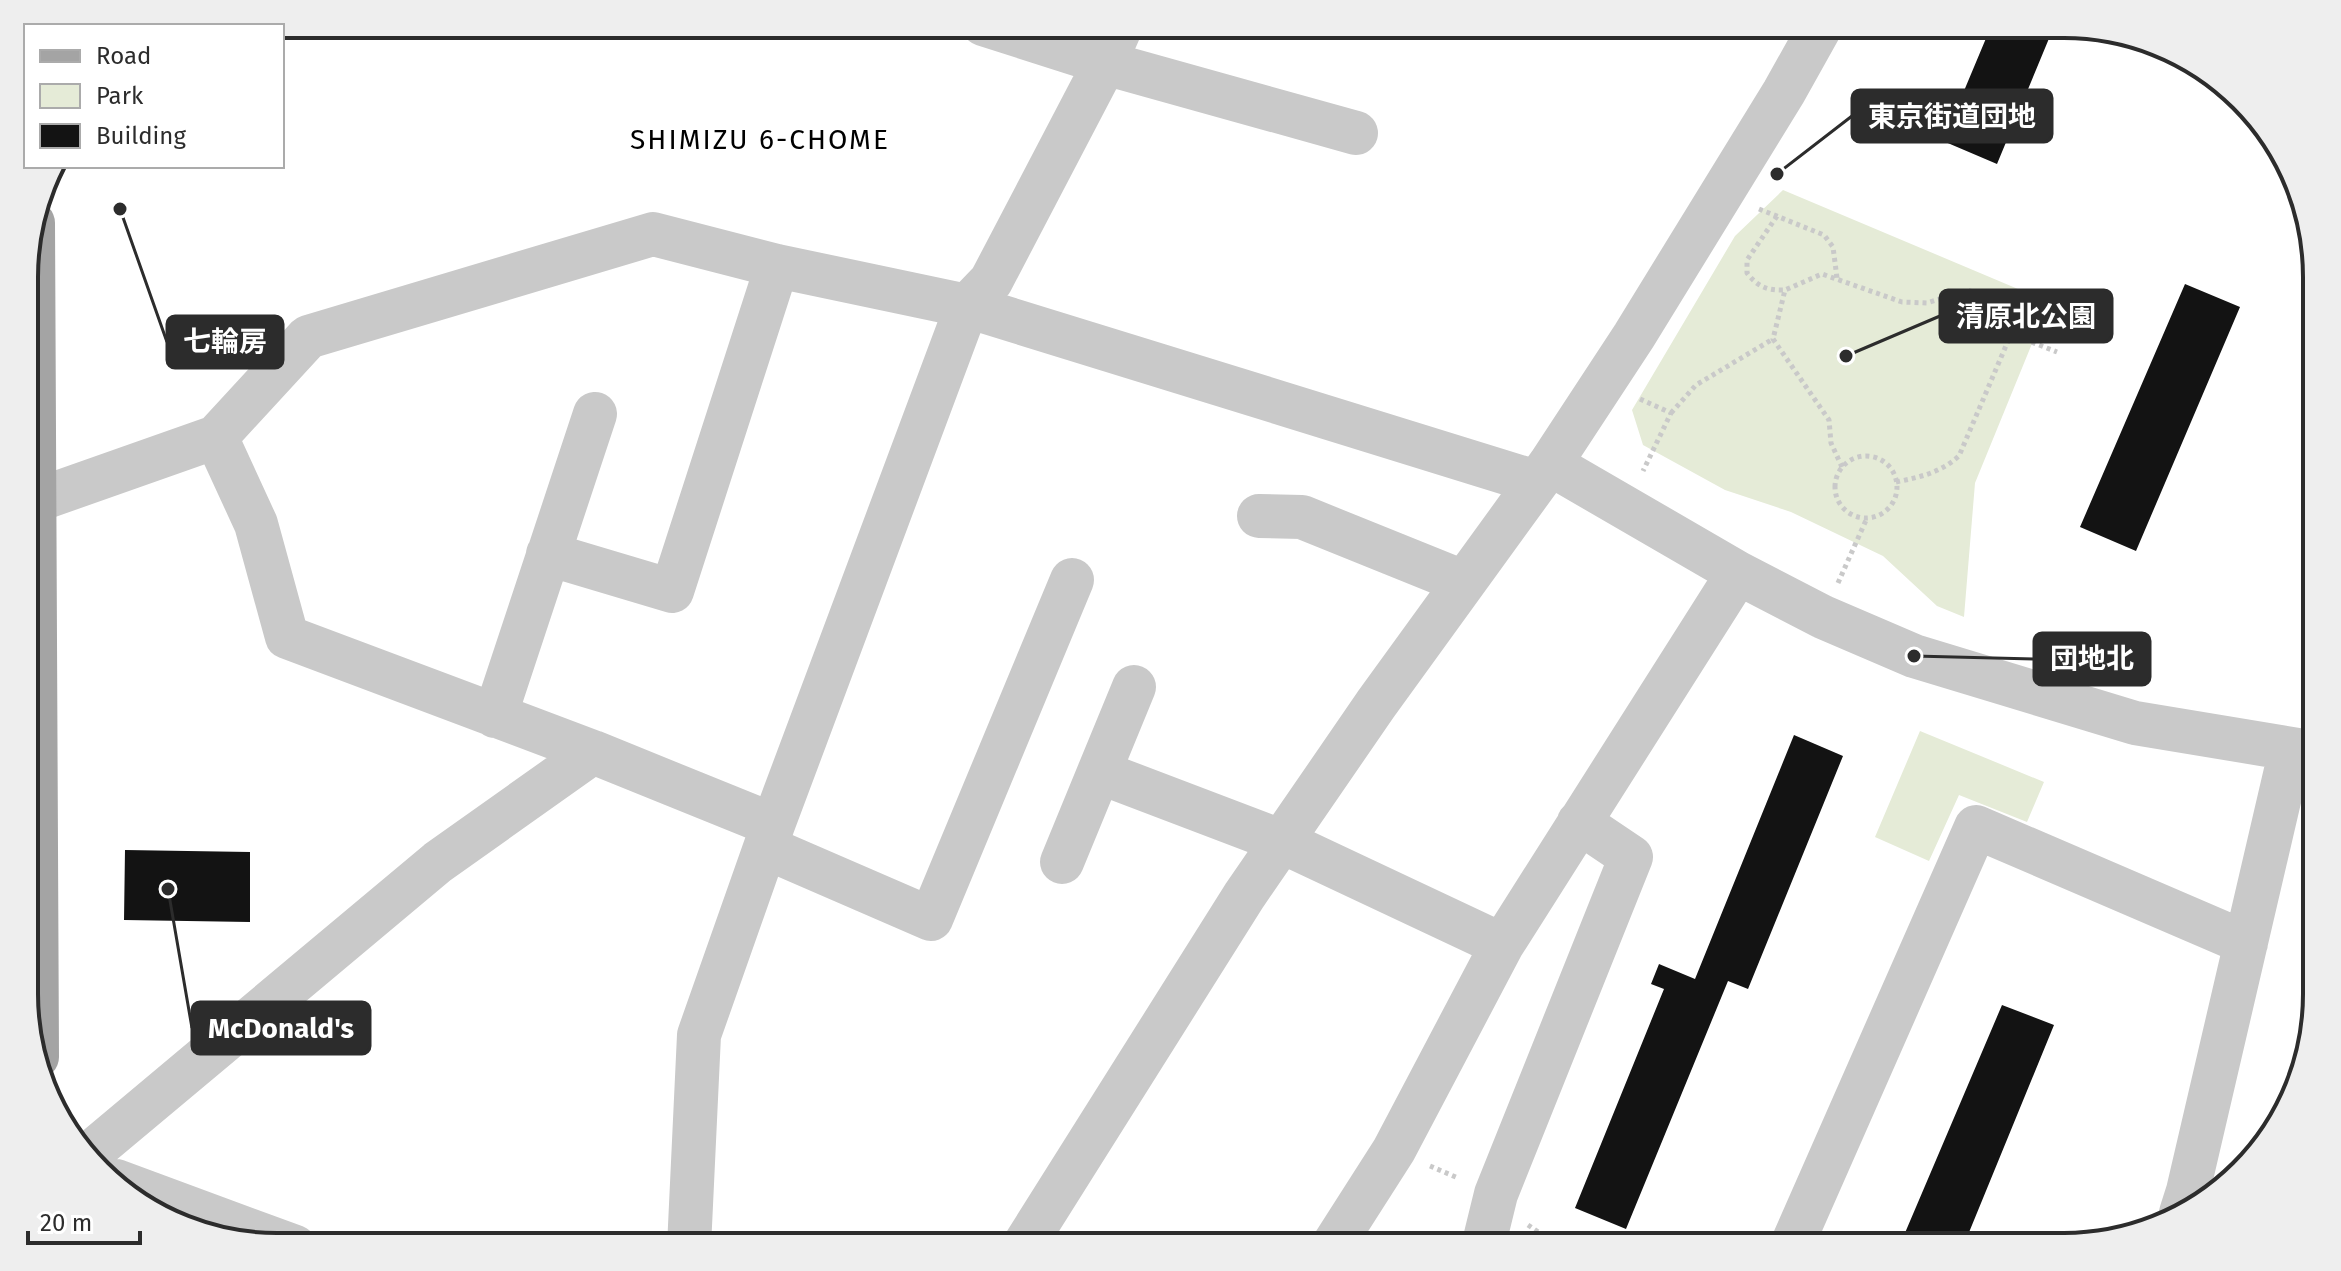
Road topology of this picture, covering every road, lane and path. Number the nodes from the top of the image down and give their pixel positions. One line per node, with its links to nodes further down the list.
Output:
1 (1027, 38): 4 (street)
2 (1116, 38): 4 (street)
3 (1814, 38): 6 (street)
4 (1105, 63): 5 (street); 11 (street)
5 (1356, 133)
6 (1721, 194): 7 (path); 15 (street)
7 (1777, 216): 9 (path); 10 (path)
8 (777, 266): 11 (street); 18 (street); 26 (street)
9 (1837, 278): 10 (path); 12 (path)
10 (1785, 290): 13 (path)
11 (967, 306): 20 (street); 38 (street)
12 (2011, 334): 14 (path); 21 (path)
13 (1773, 339): 16 (path); 19 (path)
14 (2057, 352)
15 (1603, 382): 16 (path); 20 (street)
16 (1671, 413): 23 (path)
17 (595, 414): 26 (street)
18 (216, 437): 22 (street); 32 (street)
19 (1842, 467): 21 (path); 25 (path)
20 (1543, 473): 23 (street); 29 (street)
21 (1896, 482): 25 (path)
22 (38, 500)
23 (1625, 507): 27 (street)
24 (1259, 516): 29 (street)
25 (1867, 518): 30 (path)
26 (548, 554): 32 (street)
27 (1738, 573): 30 (street); 37 (street)
28 (1072, 580): 38 (street)
29 (1463, 582): 39 (street)
30 (1823, 617): 33 (street)
31 (1134, 687): 36 (street)
32 (495, 716): 34 (street)
33 (2302, 751)
34 (593, 752): 38 (street); 43 (street)
35 (2302, 758): 41 (street)
36 (1099, 772): 39 (street); 40 (street)
37 (1579, 822): 42 (street); 48 (street)
38 (770, 836): 50 (street)
39 (1283, 842): 42 (street); 51 (street)
40 (1062, 862)
41 (2246, 943): 45 (street); 49 (street)
42 (1502, 945): 47 (street)
43 (95, 1149)
44 (140, 1190): 46 (street)
45 (2185, 1200)
46 (253, 1231)
47 (1341, 1232)
48 (1487, 1232)
49 (1798, 1232)
50 (690, 1233)
51 (1032, 1233)

